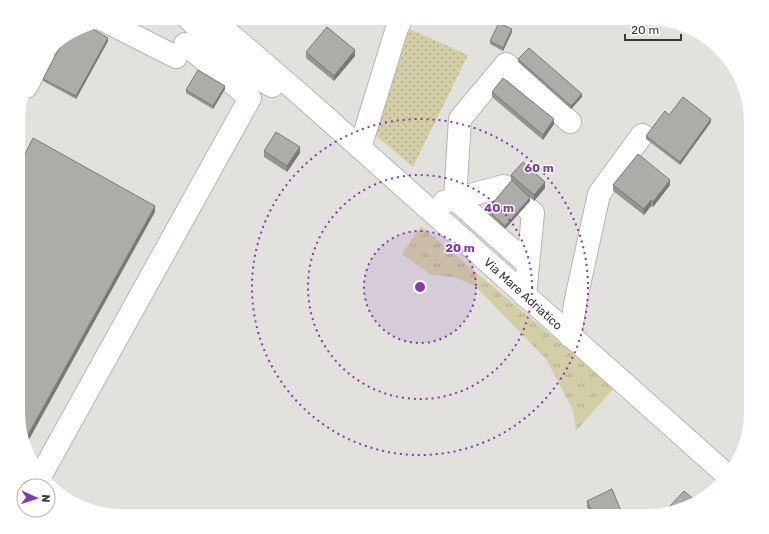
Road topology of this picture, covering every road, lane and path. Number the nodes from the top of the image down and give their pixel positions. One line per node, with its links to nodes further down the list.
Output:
1 (145, 25): 3 (main road)
2 (398, 25): 8 (main road)
3 (195, 30): 4 (main road, Via Mare Adriatico); 5 (main road, Via Mare Adriatico)
4 (255, 89): 5 (main road, Via Mare Adriatico); 16 (main road)
5 (302, 96): 8 (main road, Via Mare Adriatico)
6 (570, 122): 10 (main road)
7 (642, 135): 15 (main road)
8 (360, 148): 11 (main road, Via Mare Adriatico)
9 (495, 194): 10 (main road)
10 (455, 199): 11 (main road); 13 (main road)
11 (426, 207): 14 (main road, Via Mare Adriatico)
12 (525, 220): 13 (main road)
13 (528, 264): 14 (main road)
14 (524, 296): 15 (main road, Via Mare Adriatico)
15 (570, 336): 17 (main road, Via Mare Adriatico)
16 (44, 469)
17 (723, 472)

